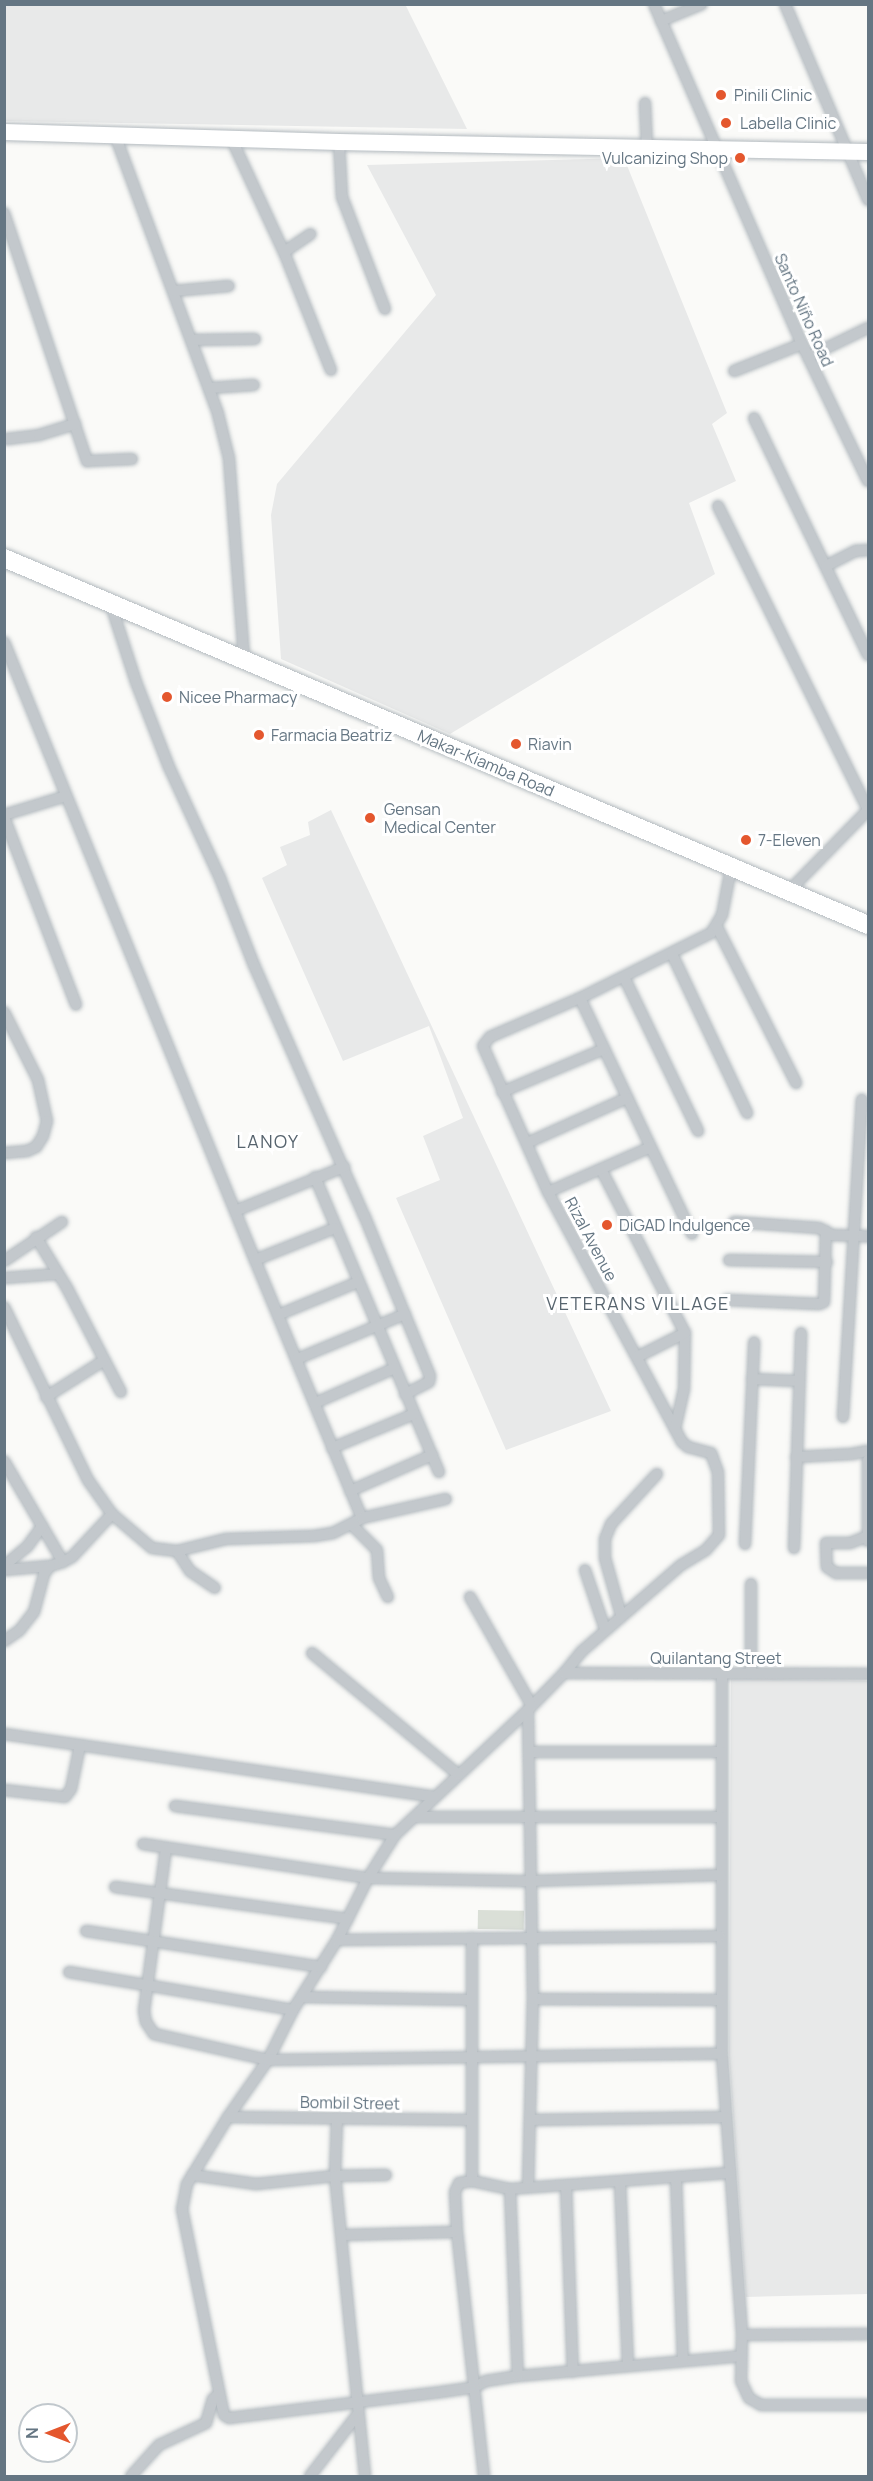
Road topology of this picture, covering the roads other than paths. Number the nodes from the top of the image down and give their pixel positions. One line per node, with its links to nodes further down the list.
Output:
1 (654, 4): 4 (street, Santo Niño Road)
2 (702, 4): 4 (street)
3 (785, 4): 12 (street)
4 (662, 21): 11 (street, Santo Niño Road)
5 (645, 103): 10 (street)
6 (4, 132): 7 (street)
7 (115, 135): 8 (street); 19 (street)
8 (231, 138): 9 (street); 17 (street)
9 (339, 142): 10 (street); 20 (street)
10 (647, 147): 11 (street)
11 (717, 149): 12 (street); 24 (street, Santo Niño Road)
12 (848, 151): 13 (street); 14 (street)
13 (868, 152)
14 (868, 200)
15 (5, 215): 31 (street)
16 (311, 234): 17 (street)
17 (284, 252): 26 (street)
18 (229, 286): 19 (street)
19 (174, 291): 23 (street)
20 (385, 309)
21 (868, 328): 25 (street)
22 (255, 339): 23 (street)
23 (192, 340): 29 (street)
24 (802, 344): 25 (street, Santo Niño Road); 27 (street)
25 (808, 357): 34 (street, Santo Niño Road)
26 (330, 370)
27 (734, 371)
28 (254, 385): 29 (street)
29 (210, 388): 42 (street)
30 (754, 418): 38 (street)
31 (75, 424): 32 (street); 33 (street)
32 (7, 439)
33 (132, 459)
34 (868, 481)
35 (718, 506): 44 (street)
36 (868, 550): 38 (street)
37 (4, 558): 39 (main road, Makar-Kiamba Road)
38 (826, 566): 41 (street)
39 (111, 605): 42 (main road, Makar-Kiamba Road); 65 (street)
40 (4, 642): 43 (street)
41 (868, 655)
42 (244, 659): 46 (main road, Makar-Kiamba Road)
43 (66, 796): 45 (street); 69 (street)
44 (868, 810): 47 (street)
45 (4, 816): 53 (street)
46 (731, 868): 47 (main road, Makar-Kiamba Road); 49 (street)
47 (788, 892): 48 (main road, Makar-Kiamba Road)
48 (868, 925)
49 (717, 927): 50 (street); 56 (street)
50 (672, 954): 51 (street); 60 (street)
51 (624, 976): 52 (street); 61 (street)
52 (580, 998): 55 (street); 57 (street, Rizal Avenue)
53 (76, 1005)
54 (4, 1012): 64 (street)
55 (604, 1049): 57 (street); 58 (street)
56 (796, 1083)
57 (502, 1092): 62 (street, Rizal Avenue)
58 (627, 1098): 62 (street); 63 (street)
59 (862, 1100): 75 (street)
60 (747, 1113)
61 (698, 1131)
62 (527, 1143): 68 (street, Rizal Avenue)
63 (651, 1147): 66 (street); 74 (street)
64 (4, 1153)
65 (344, 1167): 67 (street); 87 (street)
66 (601, 1169): 68 (street); 90 (street)
67 (315, 1177): 69 (street); 72 (street)
68 (548, 1191): 93 (street, Rizal Avenue)
69 (235, 1211): 78 (street)
70 (62, 1222): 77 (street)
71 (734, 1222): 73 (street)
72 (335, 1228): 78 (street); 84 (street)
73 (826, 1231): 75 (street); 81 (street)
74 (692, 1234)
75 (853, 1236): 76 (street); 104 (street)
76 (868, 1236)
77 (36, 1238): 80 (street); 82 (street)
78 (255, 1260): 88 (street)
79 (729, 1260): 81 (street)
80 (4, 1261)
81 (827, 1262): 85 (street)
82 (58, 1274): 83 (street); 95 (street)
83 (4, 1278)
84 (358, 1282): 88 (street); 89 (street)
85 (727, 1300)
86 (4, 1308): 101 (street)
87 (405, 1314): 89 (street); 100 (street)
88 (278, 1315): 94 (street)
89 (377, 1325): 94 (street); 96 (street)
90 (685, 1333): 93 (street); 105 (street)
91 (801, 1333): 98 (street)
92 (754, 1342): 97 (street)
93 (637, 1357): 105 (street, Rizal Avenue)
94 (297, 1359): 102 (street)
95 (103, 1361): 99 (street); 101 (street)
96 (394, 1368): 100 (street); 102 (street)
97 (752, 1379): 98 (street); 122 (street)
98 (799, 1381): 109 (street)
99 (120, 1392)
100 (405, 1394): 103 (street)
101 (46, 1397): 116 (street)
102 (315, 1403): 106 (street)
103 (414, 1414): 106 (street); 108 (street)
104 (843, 1417)
105 (675, 1428): 134 (street, Rizal Avenue)
106 (332, 1448): 114 (street)
107 (868, 1450): 109 (street)
108 (432, 1455): 112 (street); 114 (street)
109 (796, 1457): 123 (street)
110 (868, 1460): 120 (street)
111 (4, 1461): 119 (street)
112 (439, 1472)
113 (657, 1474): 134 (street)
114 (350, 1491): 117 (street)
115 (446, 1499): 117 (street)
116 (112, 1514): 124 (street); 125 (street)
117 (362, 1518): 118 (street)
118 (351, 1525): 124 (street); 132 (street)
119 (42, 1526): 125 (street); 127 (street)
120 (868, 1536): 121 (street); 129 (street)
121 (868, 1541)
122 (745, 1544)
123 (794, 1548)
124 (177, 1551): 131 (street)
125 (63, 1562): 126 (street)
126 (50, 1566): 127 (street); 136 (street)
127 (4, 1568)
128 (585, 1570): 135 (street)
129 (868, 1573)
130 (751, 1584): 140 (street)
131 (216, 1588)
132 (388, 1597)
133 (470, 1598): 142 (street)
134 (621, 1615): 135 (street)
135 (605, 1629): 138 (street)
136 (4, 1641)
137 (312, 1653): 147 (street)
138 (564, 1673): 139 (street, Quilantang Street); 142 (street)
139 (722, 1673): 140 (street, Quilantang Street); 146 (street)
140 (751, 1673): 141 (street, Quilantang Street)
141 (868, 1674)
142 (530, 1708): 145 (street); 147 (street)
143 (4, 1734): 144 (street)
144 (80, 1745): 148 (street); 149 (street)
145 (529, 1752): 146 (street); 153 (street)
146 (722, 1752): 152 (street)
147 (458, 1774): 149 (street)
148 (4, 1790)
149 (434, 1797): 151 (street)
150 (175, 1806): 154 (street)
151 (415, 1817): 153 (street); 154 (street)
152 (721, 1817): 153 (street); 157 (street)
153 (529, 1818): 159 (street)
154 (395, 1835): 158 (street)
155 (143, 1844): 156 (street)
156 (166, 1848): 158 (street); 161 (street)
157 (722, 1875): 159 (street); 164 (street)
158 (368, 1878): 159 (street); 162 (street)
159 (531, 1881): 166 (street)
160 (115, 1887): 161 (street)
161 (161, 1893): 162 (street); 168 (street)
162 (348, 1919): 167 (street)
163 (86, 1931): 168 (street)
164 (720, 1936): 166 (street); 175 (street)
165 (472, 1938): 166 (street); 167 (street); 174 (street)
166 (533, 1938): 173 (street)
167 (337, 1940): 169 (street)
168 (156, 1941): 169 (street); 171 (street)
169 (321, 1967): 172 (street)
170 (69, 1972): 171 (street)
171 (149, 1985): 176 (street); 180 (street)
172 (302, 1997): 174 (street); 176 (street)
173 (533, 1999): 175 (street); 179 (street)
174 (472, 2000): 178 (street)
175 (721, 2001): 177 (street)
176 (293, 2010): 180 (street)
177 (722, 2054): 179 (street); 182 (street)
178 (472, 2057): 179 (street); 180 (street); 184 (street)
179 (532, 2058): 185 (street)
180 (268, 2060): 181 (street)
181 (228, 2117): 183 (street, Bombil Street); 187 (street)
182 (725, 2117): 185 (street); 186 (street)
183 (337, 2118): 184 (street, Bombil Street); 189 (street)
184 (471, 2120): 191 (street)
185 (530, 2120): 194 (street)
186 (730, 2173): 190 (street); 199 (street)
187 (192, 2175): 189 (street); 206 (street)
188 (386, 2175): 189 (street)
189 (335, 2176): 197 (street)
190 (676, 2178): 192 (street); 201 (street)
191 (472, 2181): 195 (street); 196 (street)
192 (620, 2182): 193 (street); 202 (street)
193 (566, 2185): 194 (street); 203 (street)
194 (528, 2187): 195 (street)
195 (510, 2189): 204 (street)
196 (457, 2232): 197 (street); 205 (street)
197 (342, 2235): 207 (street)
198 (868, 2334): 199 (street)
199 (742, 2335): 200 (street)
200 (740, 2356): 201 (street); 208 (street)
201 (683, 2361): 202 (street)
202 (628, 2366): 203 (street)
203 (573, 2372): 204 (street)
204 (518, 2376): 205 (street)
205 (475, 2386): 207 (street); 213 (street)
206 (219, 2394): 207 (street); 210 (street)
207 (356, 2401): 209 (street)
208 (868, 2405)
209 (358, 2414): 211 (street); 212 (street)
210 (131, 2476)
211 (310, 2476)
212 (365, 2476)
213 (484, 2476)

